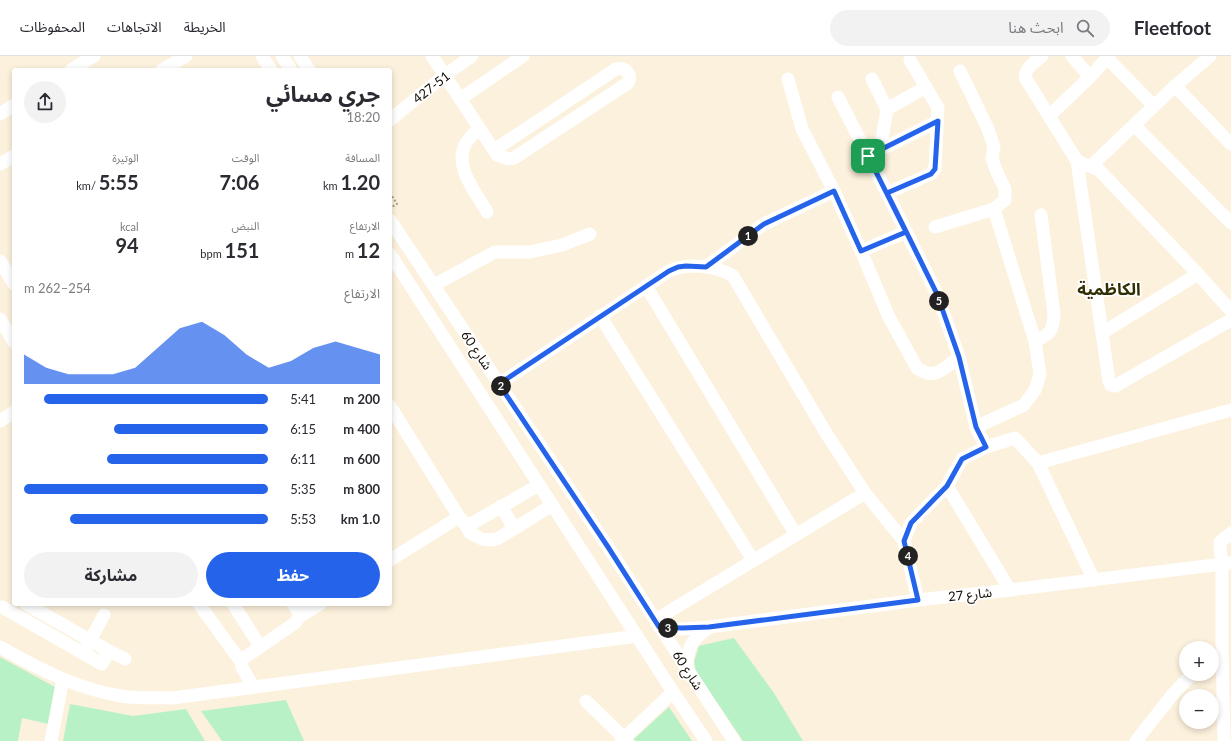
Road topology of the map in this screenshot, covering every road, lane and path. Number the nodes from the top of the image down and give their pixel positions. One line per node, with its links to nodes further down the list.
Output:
1 (94, 56): 14 (street)
2 (186, 56): 15 (street)
3 (261, 56): 16 (street); 17 (street)
4 (282, 56): 18 (street)
5 (300, 56): 19 (street)
6 (432, 56): 21 (street)
7 (472, 56): 21 (street, 427-51)
8 (523, 56): 28 (street)
9 (1042, 56): 33 (street)
10 (1072, 56): 22 (street)
11 (1210, 56): 25 (street)
12 (1108, 57): 22 (street); 30 (street)
13 (910, 60): 26 (street)
14 (74, 68)
15 (165, 68)
16 (260, 68)
17 (270, 68)
18 (290, 68)
19 (308, 68)
20 (960, 72): 49 (street)
21 (445, 75): 28 (street); 34 (street, 427-51)
22 (1090, 77): 33 (street)
23 (788, 79): 45 (street)
24 (872, 79): 31 (street)
25 (1175, 86): 30 (street); 38 (street)
26 (926, 87): 31 (street); 35 (street)
27 (838, 98): 40 (street)
28 (460, 99): 37 (street)
29 (12, 106): 32 (street)
30 (1154, 106): 36 (street)
31 (887, 109): 40 (street)
32 (0, 114)
33 (1048, 116): 42 (street)
34 (392, 118)
35 (938, 121): 40 (street); 46 (street)
36 (1134, 124): 44 (street); 53 (street)
37 (480, 128): 39 (street); 50 (street)
38 (1231, 144)
39 (494, 150): 39 (street)
40 (874, 153): 46 (street)
41 (12, 157): 43 (street)
42 (1077, 161): 44 (street); 69 (street)
43 (0, 164)
44 (1090, 166): 61 (street)
45 (834, 191): 57 (street); 60 (street)
46 (887, 193): 55 (street)
47 (392, 196): 48 (path)
48 (392, 207)
49 (994, 209): 54 (street); 71 (street)
50 (487, 212)
51 (1041, 215): 71 (street)
52 (392, 223): 63 (street, شارع 60)
53 (1231, 223)
54 (935, 227)
55 (906, 232): 57 (street); 72 (street)
56 (590, 234): 63 (street)
57 (861, 251): 72 (street)
58 (392, 258): 81 (street, شارع 60)
59 (0, 261): 62 (street)
60 (706, 267): 64 (street); 83 (street)
61 (1198, 274): 65 (street); 69 (street)
62 (12, 281)
63 (434, 285): 73 (street, شارع 60)
64 (646, 286): 66 (street); 89 (street)
65 (1231, 311)
66 (600, 316): 73 (street); 92 (street)
67 (0, 319): 70 (street)
68 (1231, 320): 69 (street)
69 (1102, 333)
70 (12, 339)
71 (1035, 341): 78 (street)
72 (959, 357): 78 (street)
73 (499, 384): 105 (street, شارع 60)
74 (392, 409): 86 (street)
75 (1231, 410): 80 (street)
76 (12, 413): 77 (street)
77 (0, 421)
78 (976, 427): 79 (street)
79 (986, 447): 80 (street); 82 (street)
80 (1038, 463): 94 (street)
81 (539, 485): 84 (street, شارع 60); 85 (street)
82 (947, 486): 90 (street); 95 (street)
83 (865, 493): 89 (street); 90 (street)
84 (552, 505): 87 (street); 107 (street, شارع 60)
85 (501, 506): 86 (street); 87 (street)
86 (462, 521): 87 (street); 91 (street)
87 (517, 527)
88 (1231, 533): 93 (street)
89 (796, 535): 92 (street)
90 (904, 541): 96 (street)
91 (392, 559)
92 (753, 560): 105 (street)
93 (1227, 564): 94 (street, شارع 27); 111 (street)
94 (1094, 580): 95 (street, شارع 27)
95 (1010, 590): 96 (street, شارع 27)
96 (918, 600): 106 (street, شارع 27)
97 (30, 606): 108 (street)
98 (200, 606): 116 (street)
99 (235, 606): 109 (street)
100 (294, 606): 104 (street)
101 (316, 606): 104 (street)
102 (2, 607): 114 (street)
103 (104, 615): 108 (street)
104 (299, 616): 109 (street)
105 (657, 623): 106 (street, شارع 27); 117 (street, شارع 60)
106 (709, 627): 117 (street)
107 (637, 636): 120 (street); 121 (street, شارع 60)
108 (90, 640): 112 (street); 114 (street)
109 (260, 646): 116 (street)
110 (0, 647): 118 (street)
111 (1222, 649): 113 (street); 128 (street)
112 (110, 651): 114 (street); 115 (street)
113 (1219, 652)
114 (83, 653)
115 (125, 659)
116 (241, 662): 120 (street)
117 (687, 668): 126 (street, شارع 60)
118 (63, 679): 120 (street); 124 (street)
119 (1185, 681): 127 (street)
120 (253, 687)
121 (673, 692): 123 (street); 125 (street, شارع 60)
122 (586, 701): 123 (street)
123 (624, 740)
124 (51, 741)
125 (706, 741)
126 (734, 741)
127 (1136, 741)
128 (1224, 741)

